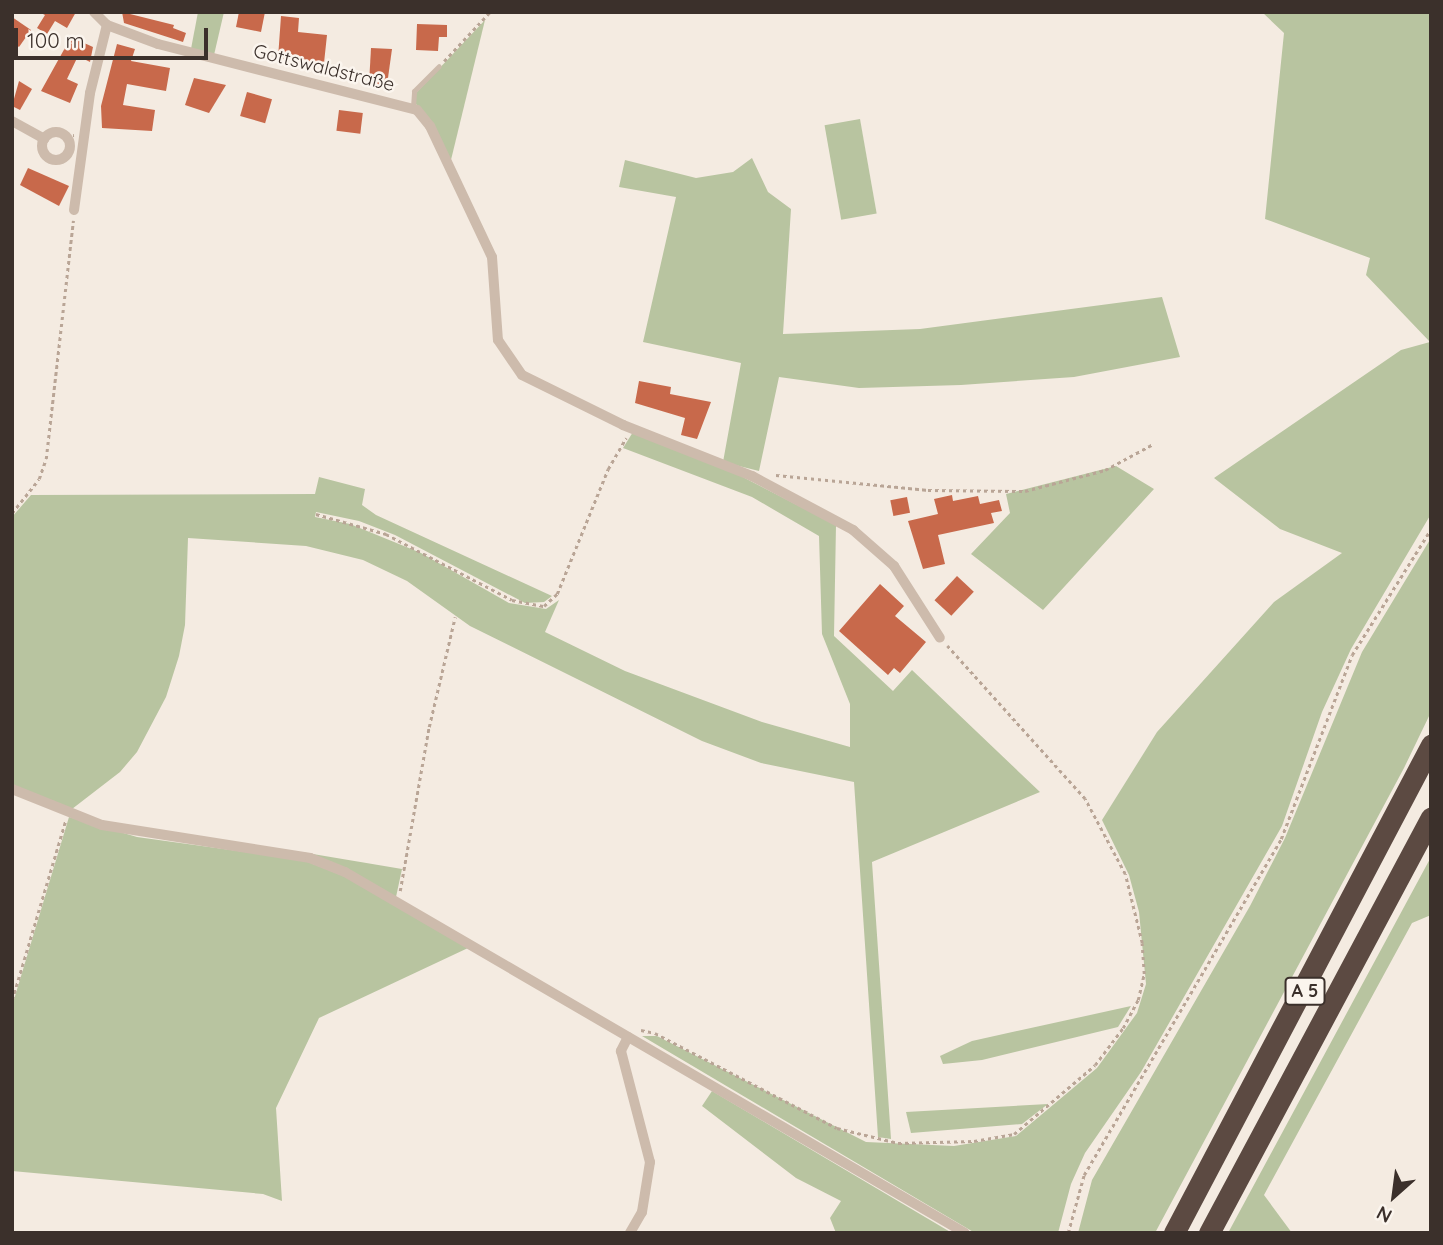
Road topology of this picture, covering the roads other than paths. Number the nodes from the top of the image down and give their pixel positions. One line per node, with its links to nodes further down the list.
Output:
1 (94, 12): 2 (street, Gottswaldstraße)
2 (107, 25): 4 (street, Gottswaldstraße); 7 (street)
3 (439, 66): 4 (lane)
4 (413, 107): 8 (street)
5 (12, 121): 6 (street)
6 (44, 139)
7 (74, 211)
8 (940, 638)
9 (1431, 745): 15 (highway, A 5)
10 (12, 789): 12 (street)
11 (1431, 818): 16 (highway, A 5)
12 (628, 1037): 13 (street); 14 (street)
13 (630, 1233)
14 (965, 1233)
15 (1174, 1233)
16 (1209, 1233)

